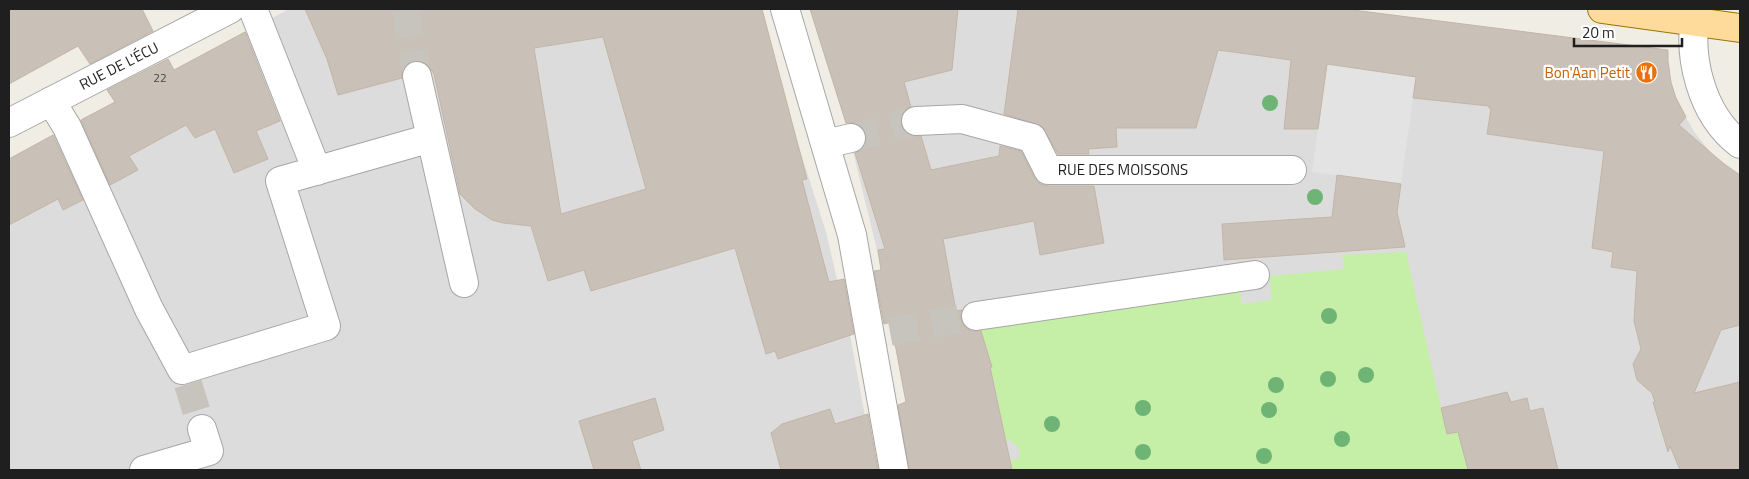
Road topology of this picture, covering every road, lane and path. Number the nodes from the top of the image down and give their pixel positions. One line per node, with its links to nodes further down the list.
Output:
1 (230, 9): 8 (street, RUE DE L'ÉCU)
2 (253, 9): 14 (street)
3 (785, 9): 20 (street)
4 (1602, 9): 5 (main road)
5 (1696, 15): 6 (main road); 12 (street)
6 (1740, 28)
7 (417, 76): 11 (street)
8 (51, 101): 10 (street, RUE DE L'ÉCU); 14 (street)
9 (916, 121): 13 (street, RUE DES MOISSONS)
10 (9, 123)
11 (431, 138): 14 (street); 16 (street)
12 (1740, 144)
13 (1292, 170)
14 (317, 171)
15 (1255, 274): 17 (street)
16 (464, 284)
17 (976, 316)
18 (202, 429): 19 (street)
19 (144, 470)
20 (894, 470)

